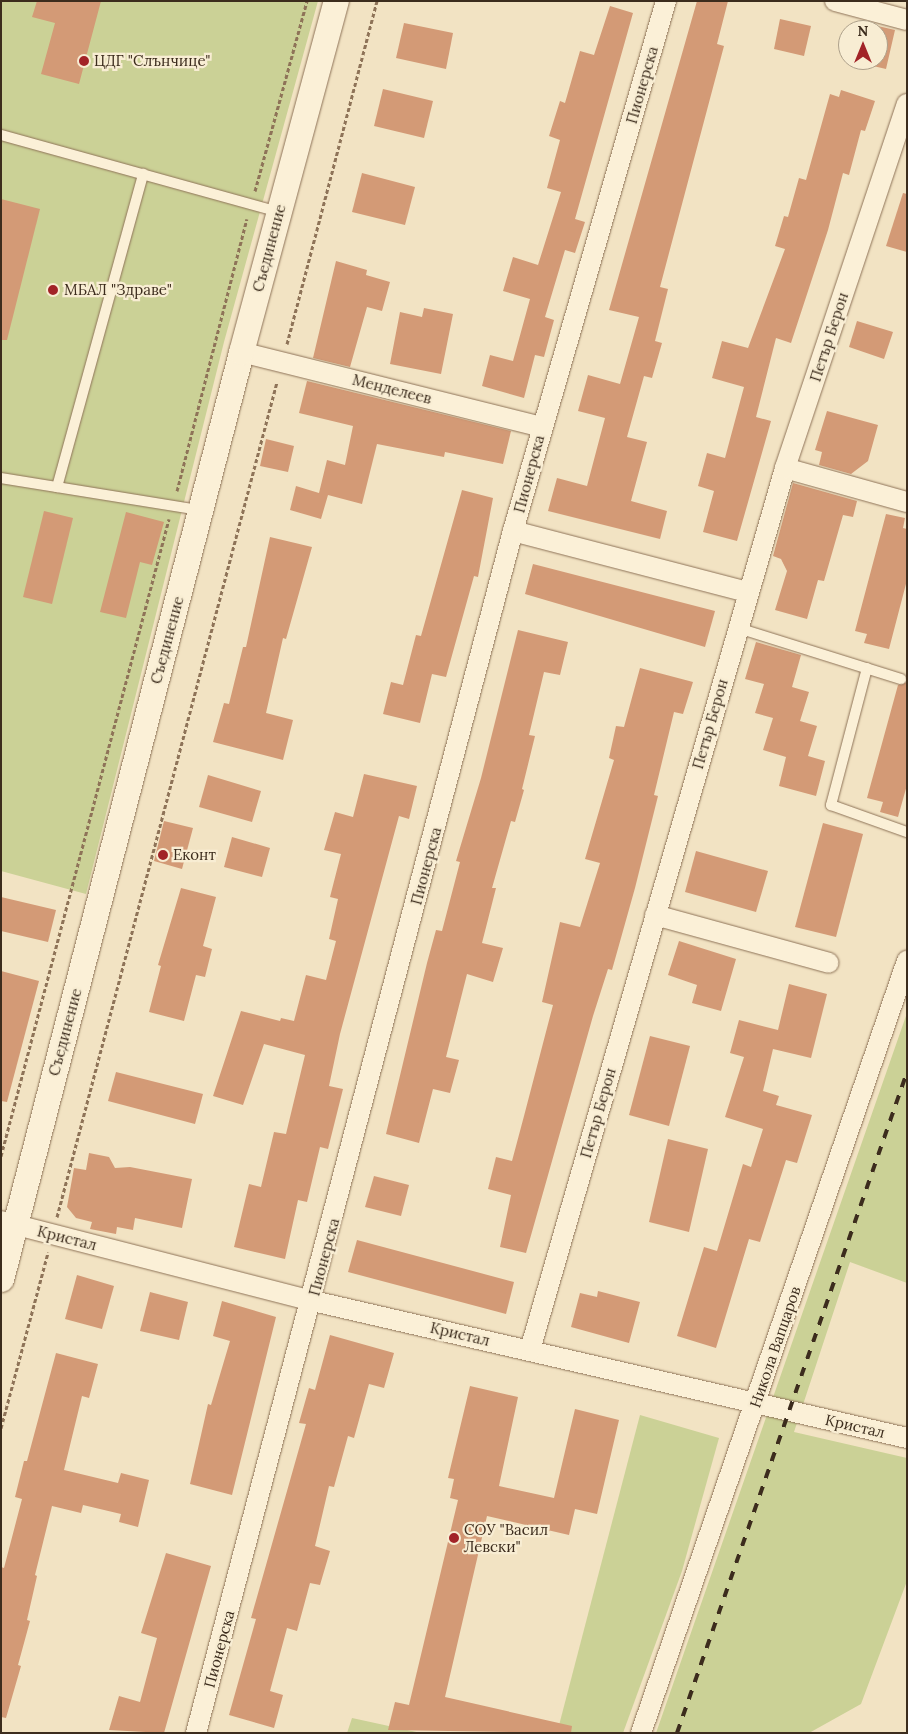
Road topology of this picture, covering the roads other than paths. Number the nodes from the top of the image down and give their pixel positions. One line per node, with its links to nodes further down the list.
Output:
1 (336, 1): 8 (street, Съединение)
2 (666, 1): 10 (street, Пионерска)
3 (835, 1): 4 (street)
4 (907, 20)
5 (907, 104): 11 (street, Петър Берон)
6 (1, 135): 7 (lane)
7 (143, 174): 8 (lane); 13 (lane)
8 (278, 212): 9 (street, Съединение)
9 (241, 352): 10 (street, Менделеев); 15 (street, Съединение)
10 (542, 427): 16 (street, Пионерска)
11 (785, 468): 14 (street); 17 (street, Петър Берон)
12 (1, 478): 13 (lane)
13 (57, 487): 15 (lane)
14 (907, 502)
15 (200, 510): 25 (street, Съединение)
16 (513, 531): 17 (street); 27 (street, Пионерска)
17 (748, 592): 18 (street, Петър Берон)
18 (738, 628): 19 (lane); 22 (street, Петър Берон)
19 (867, 668): 20 (lane); 21 (lane)
20 (901, 679)
21 (907, 832)
22 (655, 915): 24 (street); 28 (street, Петър Берон)
23 (907, 960): 29 (street, Никола Вапцаров)
24 (829, 963)
25 (8, 1223): 26 (street, Съединение); 27 (street, Кристал)
26 (1, 1279)
27 (313, 1301): 28 (street, Кристал); 31 (street, Пионерска)
28 (530, 1350): 29 (street, Кристал)
29 (756, 1402): 30 (street, Кристал); 32 (street, Никола Вапцаров)
30 (907, 1438)
31 (196, 1733)
32 (642, 1733)

